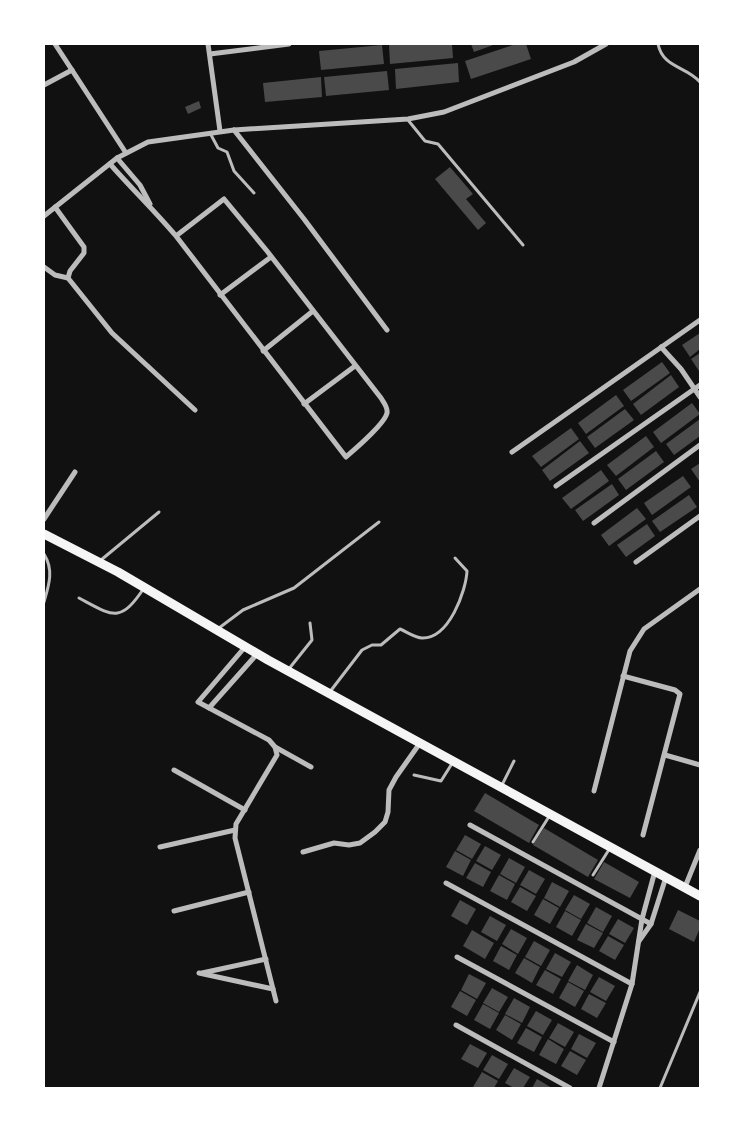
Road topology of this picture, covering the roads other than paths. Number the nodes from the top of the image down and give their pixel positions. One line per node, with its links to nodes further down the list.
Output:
1 (55, 44): 7 (street)
2 (208, 44): 6 (street)
3 (289, 44): 6 (street)
4 (606, 44): 10 (street)
5 (658, 44): 8 (lane)
6 (210, 54): 12 (street)
7 (72, 70): 9 (street); 14 (street)
8 (700, 82)
9 (44, 85)
10 (408, 119): 11 (street); 22 (lane)
11 (234, 130): 12 (street); 29 (street)
12 (220, 131): 13 (street)
13 (210, 133): 14 (street); 17 (lane)
14 (126, 153): 15 (street)
15 (117, 158): 16 (street); 19 (street)
16 (110, 164): 18 (street); 19 (street)
17 (254, 193)
18 (55, 207): 20 (street); 25 (street)
19 (153, 209): 21 (street)
20 (44, 216)
21 (176, 236): 23 (street); 26 (street)
22 (523, 245)
23 (271, 257): 26 (street); 27 (street)
24 (44, 268): 25 (street)
25 (68, 278): 37 (street)
26 (220, 295): 31 (street)
27 (313, 311): 31 (street); 32 (street)
28 (700, 320): 30 (street)
29 (387, 330)
30 (661, 347): 34 (street); 39 (street)
31 (263, 350): 36 (street)
32 (355, 366): 36 (street); 36 (street)
33 (700, 385): 34 (street)
34 (694, 389): 35 (street); 41 (street)
35 (700, 397)
36 (304, 404)
37 (195, 410)
38 (700, 445): 46 (street)
39 (512, 452)
40 (75, 472): 44 (street)
41 (556, 486)
42 (159, 512): 50 (lane)
43 (700, 516): 51 (street)
44 (44, 519)
45 (378, 522): 57 (lane)
46 (594, 523)
47 (44, 534): 50 (main road)
48 (44, 554): 55 (lane)
49 (455, 558): 62 (lane)
50 (98, 562): 52 (main road)
51 (636, 562)
52 (144, 588): 54 (lane); 57 (main road)
53 (700, 589): 61 (street)
54 (79, 598)
55 (44, 602)
56 (310, 623): 60 (lane)
57 (217, 630): 58 (main road)
58 (245, 647): 59 (main road); 63 (street)
59 (256, 654): 60 (main road); 63 (street)
60 (287, 671): 62 (main road)
61 (623, 676): 66 (street); 74 (street)
62 (329, 694): 64 (main road)
63 (209, 708): 65 (street)
64 (420, 743): 67 (main road); 84 (street)
65 (275, 747): 70 (street); 75 (street)
66 (665, 755): 69 (street); 79 (street)
67 (454, 761): 72 (lane); 73 (main road)
68 (514, 761): 73 (lane)
69 (700, 765)
70 (311, 767)
71 (174, 770): 75 (street)
72 (414, 775)
73 (501, 787): 76 (main road)
74 (594, 791)
75 (244, 810): 78 (street)
76 (550, 814): 80 (lane); 82 (main road)
77 (470, 824): 93 (street)
78 (235, 830): 81 (street); 90 (street)
79 (643, 835)
80 (533, 842)
81 (160, 847)
82 (610, 847): 85 (main road); 86 (lane)
83 (700, 850): 89 (street)
84 (304, 852)
85 (655, 871): 87 (main road); 93 (street)
86 (593, 875)
87 (666, 877): 89 (main road); 94 (street)
88 (446, 883): 98 (street)
89 (684, 887): 91 (main road)
90 (249, 892): 92 (street); 97 (street)
91 (700, 896)
92 (174, 911)
93 (642, 919): 94 (street); 95 (street)
94 (651, 924): 95 (street)
95 (639, 942): 98 (street)
96 (457, 957): 103 (street)
97 (266, 959): 99 (street); 99 (street)
98 (632, 984): 103 (street)
99 (273, 989): 101 (street)
100 (700, 992): 106 (lane)
101 (276, 1001)
102 (456, 1025): 104 (street)
103 (614, 1042): 105 (street)
104 (570, 1088)
105 (599, 1088)
106 (660, 1088)

